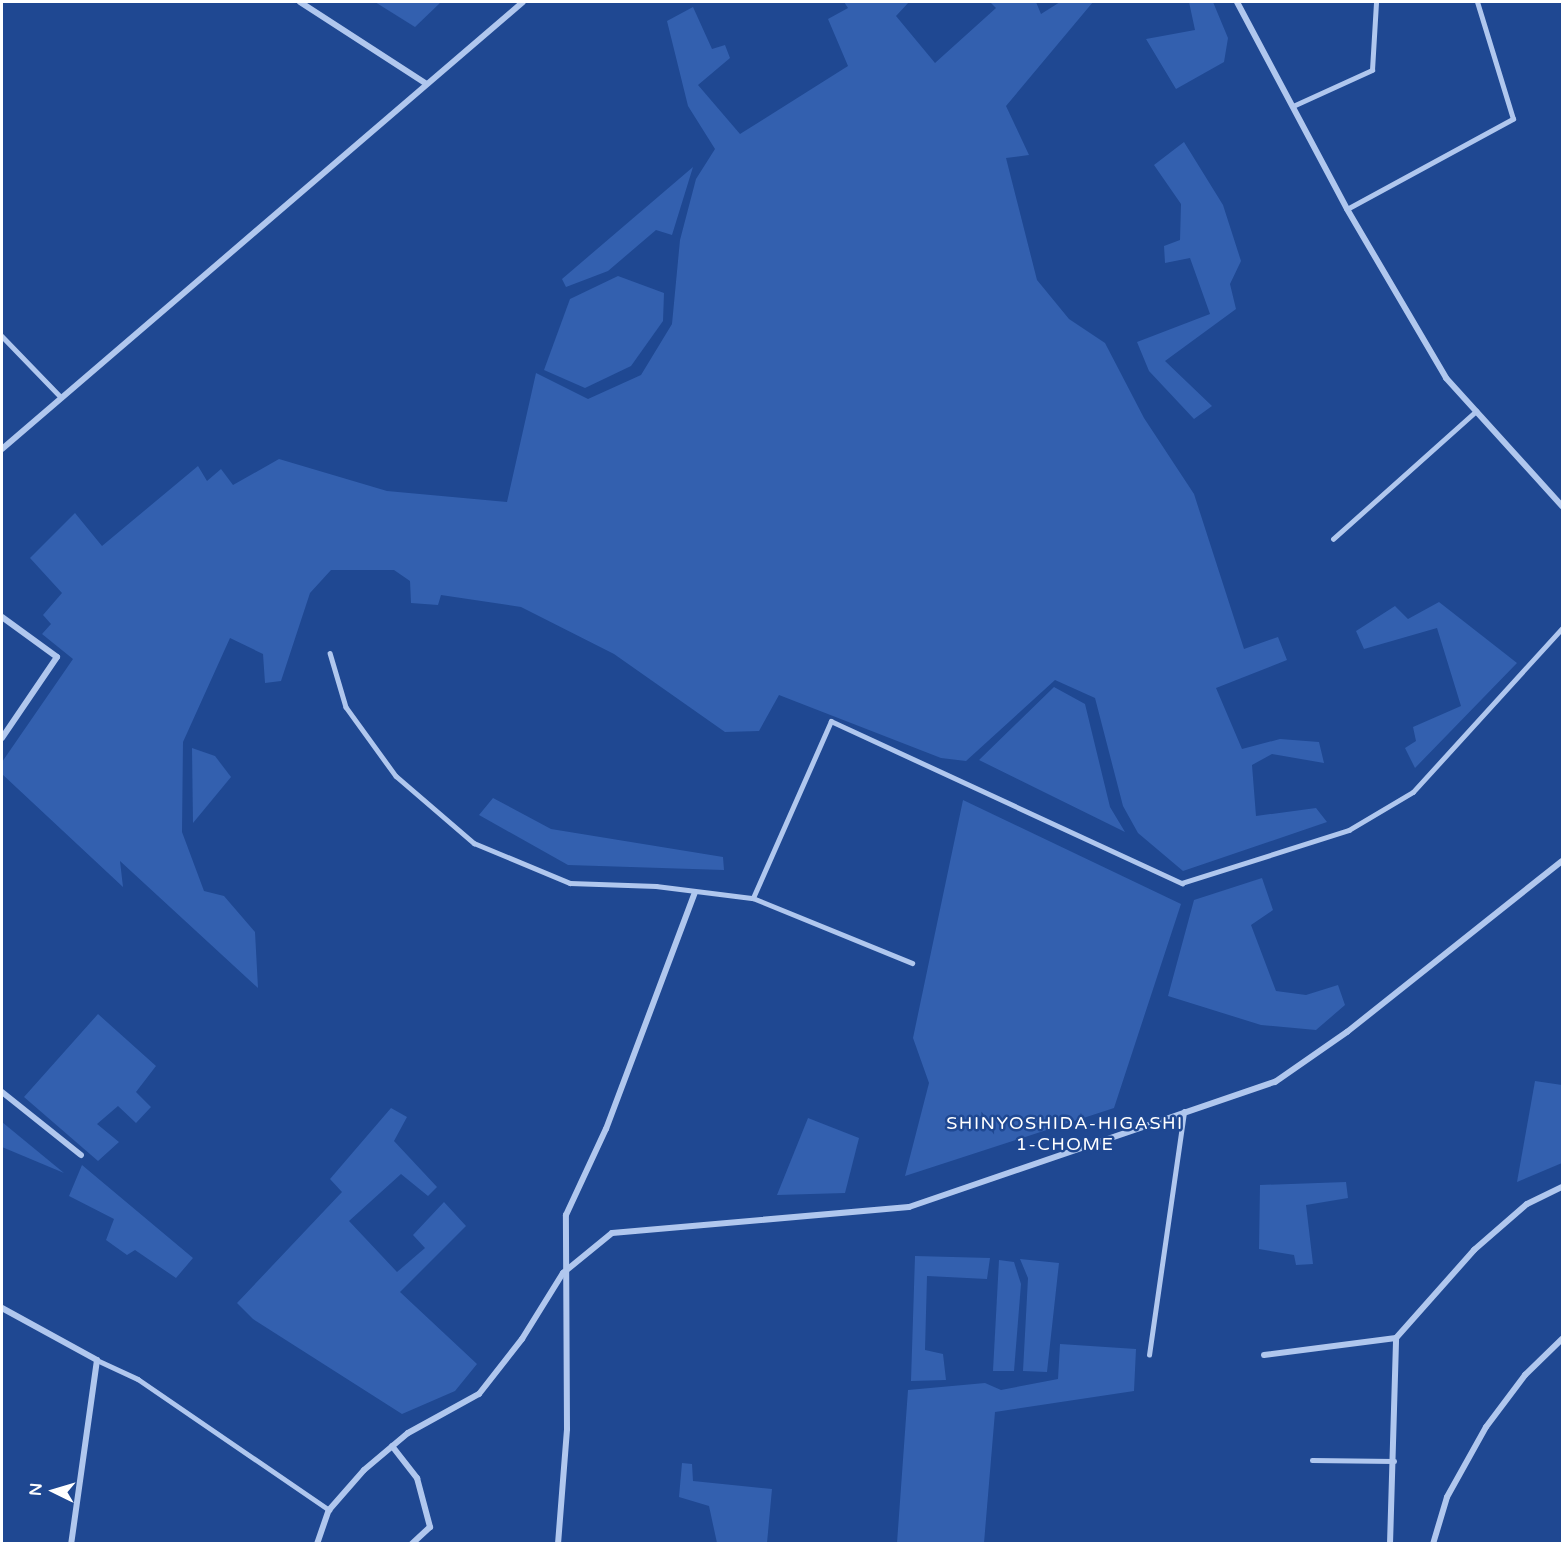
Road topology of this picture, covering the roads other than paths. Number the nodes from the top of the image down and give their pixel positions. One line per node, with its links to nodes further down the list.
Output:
1 (300, 2): 6 (street)
2 (523, 2): 6 (street)
3 (1238, 2): 7 (street)
4 (1376, 2): 7 (lane)
5 (1477, 2): 8 (lane)
6 (424, 83): 10 (street)
7 (1293, 106): 8 (street)
8 (1347, 209): 11 (street)
9 (2, 336): 10 (lane)
10 (60, 396): 12 (street)
11 (1476, 411): 13 (street); 14 (lane)
12 (2, 449)
13 (1561, 504)
14 (1333, 539)
15 (2, 617): 18 (street)
16 (1563, 628): 21 (lane)
17 (330, 653): 20 (lane)
18 (2, 738)
19 (1563, 861): 24 (street)
20 (695, 892): 21 (lane); 27 (street)
21 (753, 898): 22 (lane)
22 (912, 963)
23 (2, 1092): 25 (street)
24 (1184, 1111): 27 (street); 31 (lane)
25 (81, 1155)
26 (1563, 1186): 29 (street)
27 (563, 1273): 34 (street); 41 (street)
28 (2, 1308): 33 (street)
29 (1396, 1338): 32 (street); 36 (street)
30 (1563, 1339): 43 (street)
31 (1149, 1355)
32 (1264, 1355)
33 (98, 1360): 37 (lane); 38 (street)
34 (392, 1446): 37 (street); 40 (street)
35 (1312, 1460): 36 (lane)
36 (1394, 1461): 42 (street)
37 (329, 1510): 39 (street)
38 (71, 1544)
39 (316, 1544)
40 (412, 1544)
41 (558, 1544)
42 (1390, 1544)
43 (1433, 1544)

